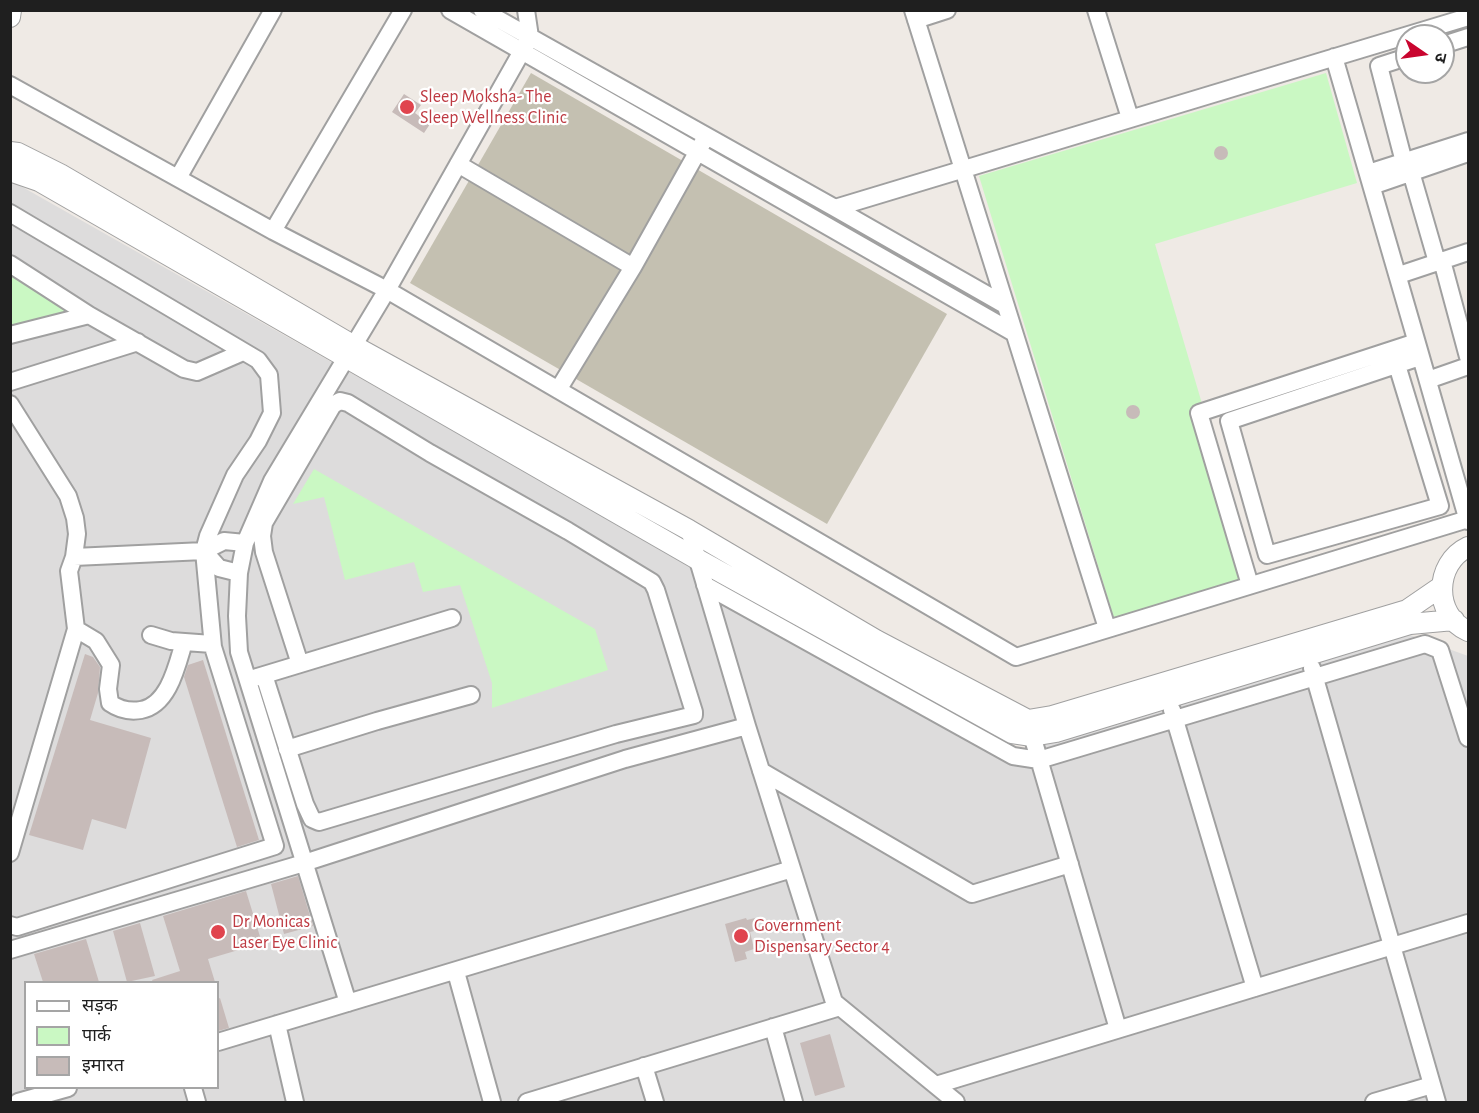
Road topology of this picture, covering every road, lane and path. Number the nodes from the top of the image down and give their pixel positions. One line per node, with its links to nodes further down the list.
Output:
1 (12, 10): 10 (street)
2 (273, 10): 26 (street)
3 (403, 10): 30 (street)
4 (450, 10): 12 (street)
5 (482, 10): 12 (street)
6 (526, 10): 12 (street)
7 (947, 10): 9 (street)
8 (1095, 10): 16 (street)
9 (914, 15): 24 (street)
10 (10, 17)
11 (1468, 17): 13 (street)
12 (526, 44): 17 (street); 19 (street); 22 (street)
13 (1334, 57): 16 (street); 27 (street)
14 (1395, 61): 23 (street)
15 (10, 86): 26 (street)
16 (1130, 118): 24 (street)
17 (706, 136): 19 (street); 28 (street)
18 (1468, 141): 23 (street)
19 (698, 151): 34 (street); 40 (street)
20 (10, 152): 45 (street)
21 (1468, 153): 23 (street)
22 (458, 164): 34 (street); 37 (street)
23 (1407, 167): 27 (street); 35 (street)
24 (963, 169): 28 (street); 38 (street)
25 (10, 171): 45 (street)
26 (178, 178): 30 (street)
27 (1370, 179): 36 (street)
28 (836, 208): 38 (street)
29 (10, 213): 44 (street)
30 (273, 231): 37 (street)
31 (1468, 252): 35 (street)
32 (1468, 260): 35 (street)
33 (10, 264): 39 (street)
34 (633, 267): 50 (street)
35 (1440, 267): 36 (street); 47 (street)
36 (1400, 280): 43 (street)
37 (387, 291): 45 (street); 50 (street)
38 (1005, 305): 40 (street)
39 (90, 315): 41 (street); 42 (street)
40 (1014, 333): 68 (street)
41 (10, 335)
42 (138, 342): 44 (street); 48 (street)
43 (1418, 349): 46 (street); 49 (street); 53 (street)
44 (243, 352): 59 (street)
45 (350, 352): 56 (street); 57 (street); 61 (street)
46 (1397, 365): 52 (street); 52 (street)
47 (1467, 367): 49 (street)
48 (10, 382)
49 (1430, 385): 54 (street)
50 (558, 390): 68 (street)
51 (10, 404): 60 (street)
52 (1229, 421): 53 (street)
53 (1203, 430): 64 (street)
54 (1464, 488): 55 (street)
55 (1468, 520): 64 (street)
56 (689, 530): 61 (street); 82 (street)
57 (245, 543): 59 (street); 62 (street)
58 (1468, 547): 65 (street)
59 (204, 551): 60 (street); 62 (street); 72 (street)
60 (74, 557): 69 (street)
61 (697, 559): 63 (street); 82 (street)
62 (238, 573): 77 (street)
63 (705, 585): 81 (street); 87 (street)
64 (1250, 585): 68 (street)
65 (1442, 586): 67 (street); 73 (street)
66 (452, 618): 74 (street)
67 (1461, 625): 73 (street)
68 (1107, 628)
69 (76, 629): 71 (street); 89 (street)
70 (151, 635): 71 (street)
71 (184, 642): 72 (street)
72 (212, 644): 94 (street)
73 (1306, 648): 76 (street); 79 (street); 82 (street)
74 (300, 664): 75 (street); 83 (street)
75 (264, 675): 77 (street); 85 (street)
76 (1314, 678): 80 (street); 84 (street); 95 (street)
77 (248, 680): 90 (street)
78 (471, 695): 85 (street)
79 (1168, 698): 80 (street); 82 (street)
80 (1175, 720): 87 (street); 98 (street)
81 (747, 726): 86 (street); 88 (street)
82 (1030, 728): 87 (street)
83 (616, 734): 85 (street); 86 (street)
84 (1468, 738)
85 (287, 749)
86 (625, 759): 90 (street)
87 (1039, 760): 91 (street)
88 (761, 771): 91 (street); 92 (street)
89 (10, 853)
90 (304, 863): 96 (street); 99 (street)
91 (1070, 864): 103 (street)
92 (792, 869): 97 (street); 100 (street)
93 (1468, 923): 95 (street)
94 (10, 925)
95 (1392, 946): 98 (street); 106 (street)
96 (10, 950)
97 (456, 972): 99 (street); 111 (street)
98 (1255, 988): 103 (street)
99 (348, 1003): 101 (street)
100 (840, 1007): 102 (street); 107 (street)
101 (277, 1024): 104 (street); 110 (street)
102 (773, 1027): 105 (street); 114 (street)
103 (1118, 1029): 107 (street)
104 (219, 1042)
105 (644, 1066): 112 (street); 113 (street)
106 (1432, 1084): 116 (street); 117 (street)
107 (936, 1085): 115 (street)
108 (64, 1089): 109 (street)
109 (18, 1102)
110 (295, 1102)
111 (492, 1102)
112 (527, 1102)
113 (655, 1102)
114 (794, 1102)
115 (956, 1102)
116 (1374, 1102)
117 (1437, 1102)

